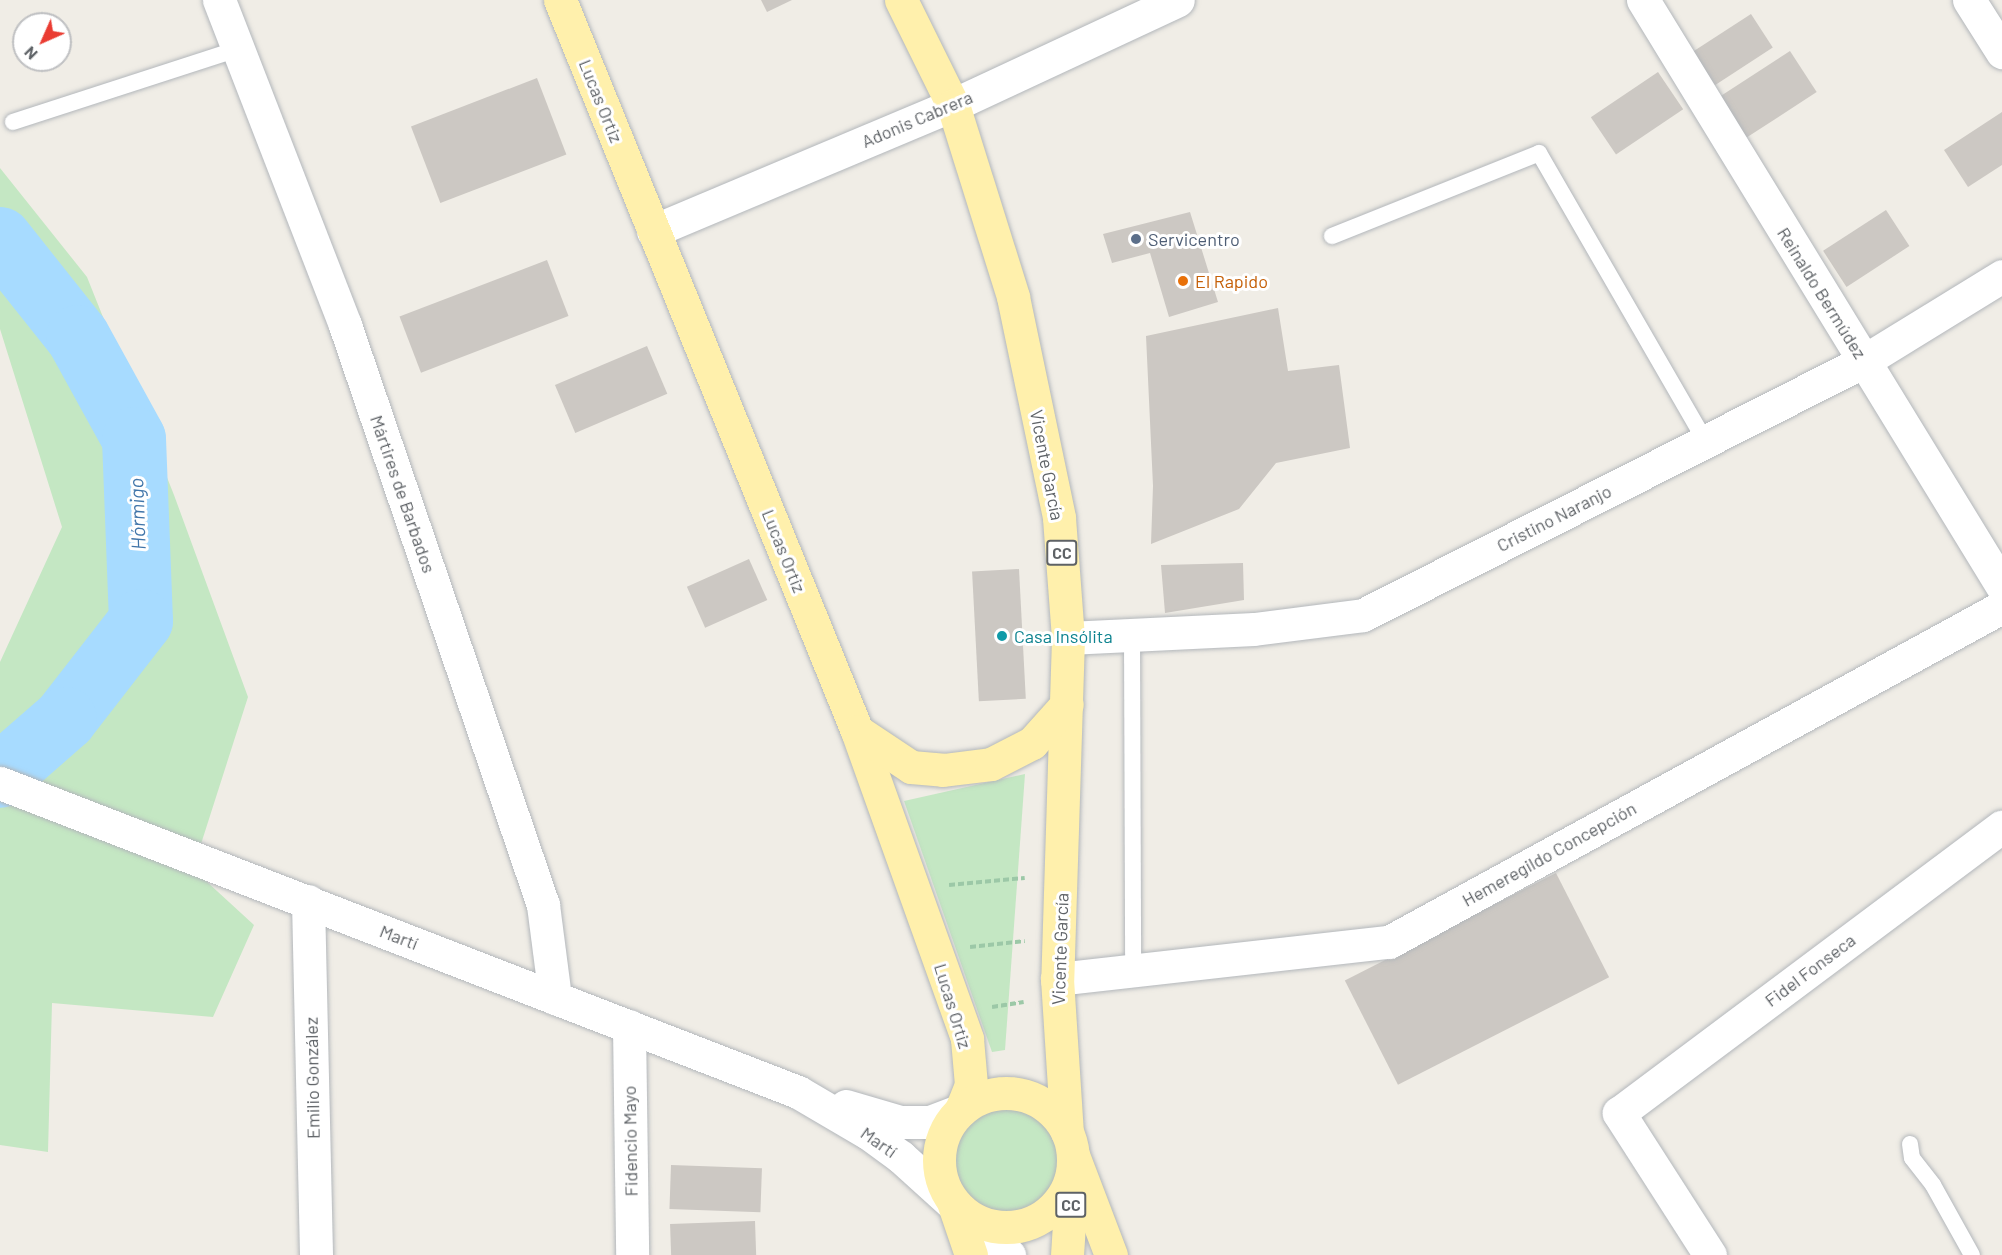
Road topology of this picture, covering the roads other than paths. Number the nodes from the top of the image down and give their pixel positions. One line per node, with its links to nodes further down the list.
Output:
1 (219, 0): 7 (street, Mártires de Barbados)
2 (560, 0): 11 (main road, Lucas Ortiz)
3 (901, 0): 9 (main road, Vicente García / CC)
4 (1178, 0): 9 (street, Adonis Cabrera)
5 (1643, 0): 14 (street, Reinaldo Bermúdez)
6 (1969, 0): 8 (street)
7 (238, 49): 10 (lane); 27 (street, Mártires de Barbados)
8 (2002, 52)
9 (953, 105): 11 (street, Adonis Cabrera); 19 (main road, Vicente García / CC)
10 (13, 122)
11 (653, 231): 21 (main road, Lucas Ortiz)
12 (1332, 236): 15 (lane)
13 (2002, 276): 14 (street, Cristino Naranjo)
14 (1864, 361): 15 (street, Cristino Naranjo); 16 (street, Reinaldo Bermúdez)
15 (1705, 441): 18 (street, Cristino Naranjo)
16 (2002, 586)
17 (2002, 607): 25 (street, Hemeregildo Concepción)
18 (1132, 636): 19 (street, Cristino Naranjo); 25 (lane)
19 (1068, 638): 20 (main road, Vicente García / CC)
20 (1067, 704): 21 (main road); 26 (main road, Vicente García / CC)
21 (857, 730): 30 (main road, Lucas Ortiz)
22 (0, 783): 24 (street, Martí)
23 (2002, 827): 40 (street, Fidel Fonseca)
24 (308, 901): 27 (street, Martí); 34 (street, Emilio González)
25 (1133, 971): 26 (street, Hemeregildo Concepción)
26 (1058, 988): 31 (main road, Vicente García / CC)
27 (555, 998): 28 (street, Martí)
28 (629, 1026): 29 (street, Martí); 35 (street, Fidencio Mayo)
29 (798, 1092): 30 (street, Martí); 33 (street, Martí)
30 (961, 1110): 31 (main road); 33 (main road)
31 (1070, 1143): 33 (main road); 38 (main road, CC); 39 (main road)
32 (1910, 1144): 41 (lane)
33 (953, 1202): 36 (main road); 37 (street, Martí)
34 (316, 1255)
35 (632, 1255)
36 (971, 1255)
37 (1009, 1255)
38 (1067, 1255)
39 (1110, 1255)
40 (1710, 1255)
41 (1972, 1255)

